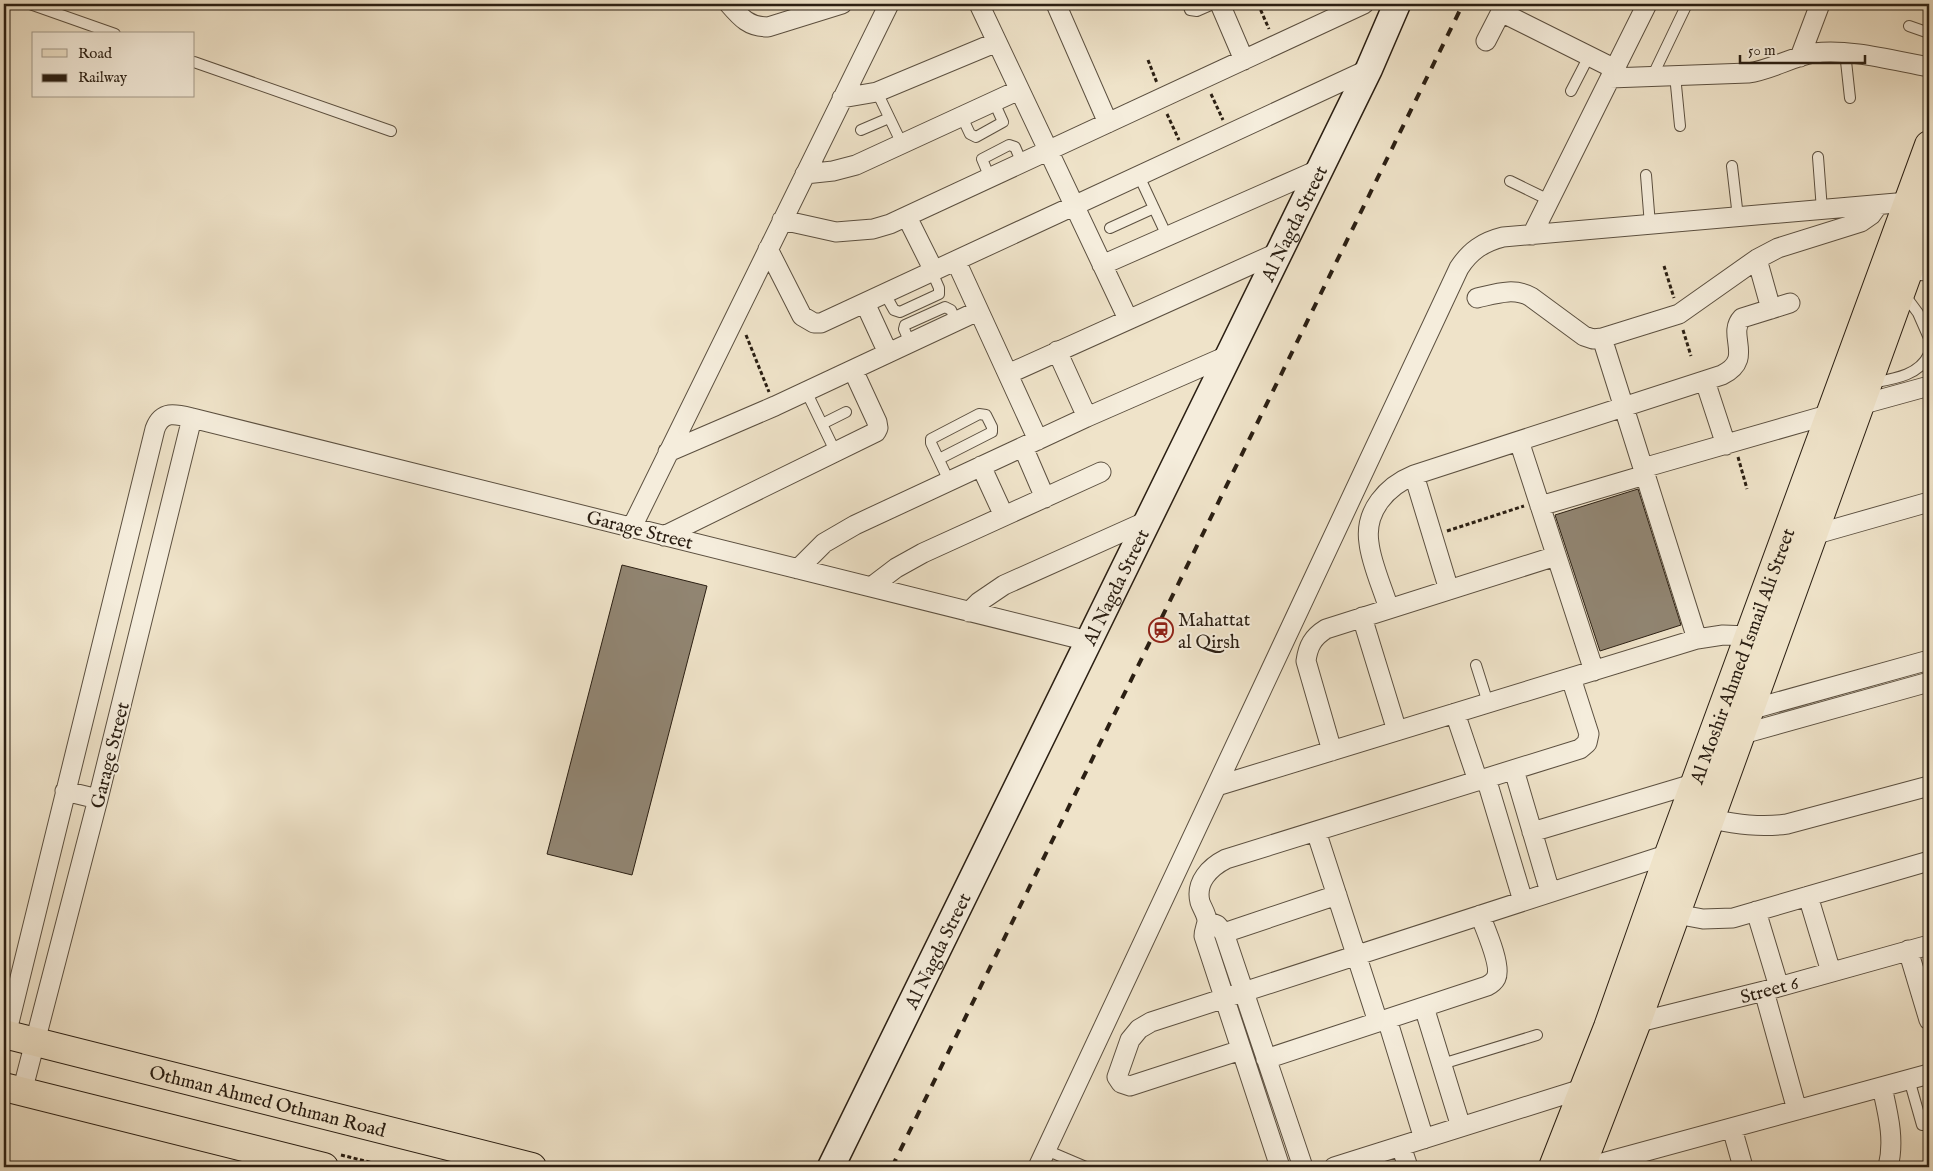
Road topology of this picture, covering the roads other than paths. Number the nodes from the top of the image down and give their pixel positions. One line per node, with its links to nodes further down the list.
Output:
1 (30, 4): 17 (lane)
2 (729, 4): 3 (street)
3 (842, 4)
4 (889, 4): 34 (street)
5 (979, 4): 20 (street)
6 (1056, 4): 37 (street)
7 (1188, 4): 8 (lane)
8 (1213, 4)
9 (1220, 4): 24 (street)
10 (1364, 4): 24 (street)
11 (1396, 4): 27 (street, Al Nagda Street)
12 (1647, 4): 28 (street)
13 (1687, 4): 30 (lane)
14 (1820, 4): 23 (street)
15 (1503, 8): 19 (street); 22 (street)
16 (1910, 26): 18 (lane)
17 (109, 32)
18 (1929, 33)
19 (1486, 41)
20 (996, 42): 31 (street); 33 (street)
21 (1845, 52): 23 (street); 26 (street); 35 (lane)
22 (1589, 56): 28 (street); 32 (lane)
23 (1800, 57): 29 (street)
24 (1244, 60): 37 (street)
25 (195, 62): 40 (lane)
26 (1929, 67)
27 (1369, 69): 46 (street, Al Nagda Street); 49 (street)
28 (1612, 74): 30 (street); 51 (street)
29 (1675, 75): 30 (street); 38 (lane)
30 (1652, 77)
31 (1019, 90): 41 (street); 43 (street)
32 (1572, 91)
33 (877, 92): 34 (street); 36 (lane)
34 (842, 98): 47 (street)
35 (1850, 98)
36 (889, 118): 39 (lane); 41 (lane)
37 (1108, 123): 43 (street)
38 (1680, 126)
39 (861, 130)
40 (391, 131)
41 (902, 144): 47 (street)
42 (1929, 145): 55 (main road, Al Moshir Ahmed Ismail Ali Street)
43 (1048, 151): 53 (street); 57 (street)
44 (1818, 157): 56 (lane)
45 (1732, 166): 58 (lane)
46 (1320, 169): 63 (street); 65 (street, Al Nagda Street)
47 (805, 174): 59 (street)
48 (1646, 175): 60 (lane)
49 (1139, 176): 53 (street); 54 (lane)
50 (1510, 181): 51 (lane)
51 (1549, 200): 62 (street)
52 (1878, 205): 55 (street); 56 (street); 66 (street)
53 (1074, 206): 67 (street); 68 (street)
54 (1154, 208): 61 (lane); 63 (lane)
55 (1922, 208): 70 (main road, Al Moshir Ahmed Ismail Ali Street); 91 (main road, Al Moshir Ahmed Ismail Ali Street)
56 (1822, 210): 58 (street)
57 (908, 217): 59 (street); 69 (street)
58 (1738, 217): 60 (street)
59 (782, 220): 64 (street)
60 (1650, 224): 62 (street)
61 (1110, 228)
62 (1532, 235): 140 (street)
63 (1167, 236): 68 (street)
64 (768, 249): 72 (street); 98 (street)
65 (1279, 252): 76 (street); 82 (street, Al Nagda Street)
66 (1757, 259): 74 (street); 77 (street)
67 (956, 261): 69 (street); 75 (street)
68 (1102, 265): 76 (street)
69 (933, 272): 72 (street)
70 (1913, 277): 78 (lane); 88 (main road, Al Moshir Ahmed Ismail Ali Street)
71 (1477, 298): 77 (street)
72 (865, 303): 80 (street)
73 (1790, 304): 74 (street)
74 (1771, 309): 85 (street)
75 (978, 311): 80 (street); 84 (street)
76 (1128, 319): 79 (street)
77 (1602, 338): 89 (street)
78 (1929, 338)
79 (1058, 351): 84 (street); 92 (street)
80 (888, 354): 83 (street)
81 (1929, 354): 86 (lane)
82 (1229, 355): 92 (street); 110 (street, Al Nagda Street)
83 (853, 370): 87 (street); 99 (street)
84 (1008, 374): 96 (street)
85 (1705, 381): 89 (street); 97 (street)
86 (1922, 382): 88 (street)
87 (806, 391): 94 (lane); 98 (street)
88 (1864, 395): 112 (main road, Al Moshir Ahmed Ismail Ali Street)
89 (1624, 407): 95 (street); 103 (street)
90 (846, 412): 94 (lane)
91 (1831, 414): 97 (street); 121 (main road, Al Moshir Ahmed Ismail Ali Street)
92 (1087, 417): 96 (street)
93 (192, 418): 111 (street, Garage Street); 142 (street, Garage Street); 143 (street, Garage Street)
94 (822, 424): 99 (lane)
95 (1519, 441): 104 (street); 108 (street)
96 (1030, 443): 101 (street); 106 (street)
97 (1730, 444): 103 (street)
98 (668, 452): 111 (street)
99 (836, 453): 113 (street)
100 (939, 459): 100 (lane); 105 (lane)
101 (981, 466): 105 (street); 109 (street)
102 (1101, 472): 106 (street)
103 (1644, 472): 108 (street); 122 (street)
104 (1414, 475): 117 (street); 118 (street)
105 (950, 481): 115 (street)
106 (1045, 498): 109 (street)
107 (1929, 502): 112 (street)
108 (1539, 504): 114 (street)
109 (1004, 516): 116 (street)
110 (1147, 521): 119 (street); 123 (street, Al Nagda Street)
111 (632, 527): 113 (street, Garage Street)
112 (1813, 535): 130 (main road, Al Moshir Ahmed Ismail Ali Street)
113 (664, 536): 115 (street, Garage Street)
114 (1556, 556): 117 (street); 126 (street)
115 (798, 569): 116 (street, Garage Street)
116 (871, 587): 119 (street, Garage Street)
117 (1449, 590): 118 (street)
118 (1389, 609): 120 (street)
119 (969, 612): 123 (street, Garage Street)
120 (1362, 617): 133 (street); 136 (street)
121 (1750, 636): 122 (street); 132 (main road, Al Moshir Ahmed Ismail Ali Street)
122 (1697, 639): 126 (street)
123 (1088, 641): 192 (street, Al Nagda Street)
124 (1929, 660): 130 (street)
125 (1476, 665): 129 (lane)
126 (1594, 671): 127 (street)
127 (1571, 678): 129 (street); 137 (street)
128 (1929, 682): 134 (street)
129 (1488, 703): 131 (street)
130 (1750, 711): 132 (street); 134 (main road, Al Moshir Ahmed Ismail Ali Street)
131 (1455, 713): 133 (street); 138 (street)
132 (1721, 715): 135 (main road, Al Moshir Ahmed Ismail Ali Street)
133 (1397, 731): 136 (street)
134 (1740, 736): 135 (street); 144 (main road, Al Moshir Ahmed Ismail Ali Street)
135 (1711, 741): 139 (main road, Al Moshir Ahmed Ismail Ali Street)
136 (1332, 751): 140 (street)
137 (1514, 770): 138 (street); 146 (street)
138 (1482, 780): 145 (street); 152 (street)
139 (1696, 783): 146 (street); 147 (main road, Al Moshir Ahmed Ismail Ali Street)
140 (1217, 786): 170 (street)
141 (1929, 786): 144 (street)
142 (65, 791): 143 (street); 172 (street, Garage Street)
143 (98, 799): 174 (street, Garage Street)
144 (1710, 819): 154 (main road, Al Moshir Ahmed Ismail Ali Street)
145 (1316, 831): 150 (street); 156 (street)
146 (1532, 832): 149 (street)
147 (1670, 854): 149 (street); 169 (main road, Al Moshir Ahmed Ismail Ali Street)
148 (1929, 861): 151 (street)
149 (1550, 892): 152 (street)
150 (1337, 895): 157 (street); 160 (street)
151 (1808, 896): 153 (street); 161 (street)
152 (1523, 901): 155 (street)
153 (1756, 911): 154 (street); 162 (street)
154 (1676, 914): 168 (main road, Al Moshir Ahmed Ismail Ali Street)
155 (1480, 915): 160 (street); 165 (street)
156 (1207, 921): 157 (street); 164 (street)
157 (1224, 933): 163 (street)
158 (1929, 945): 159 (street, Street 6)
159 (1908, 950): 161 (street, Street 6); 167 (street)
160 (1356, 955): 163 (street); 166 (street)
161 (1831, 972): 162 (street, Street 6)
162 (1771, 989): 168 (street, Street 6); 183 (street)
163 (1244, 992): 164 (street); 176 (street)
164 (1224, 998): 173 (street); 175 (street)
165 (1424, 1007): 166 (street); 177 (street)
166 (1382, 1020): 176 (street); 187 (street)
167 (1929, 1020)
168 (1636, 1024): 169 (street, Street 6); 199 (main road, Al Moshir Ahmed Ismail Ali Street)
169 (1608, 1027): 181 (main road, Al Moshir Ahmed Ismail Ali Street)
170 (1104, 1028): 173 (street); 189 (street)
171 (1538, 1035): 177 (lane)
172 (5, 1037): 174 (main road, Othman Ahmed Othman Road)
173 (1130, 1040): 175 (street)
174 (36, 1042): 182 (street, Garage Street); 191 (main road, Othman Ahmed Othman Road)
175 (1241, 1050): 194 (street)
176 (1266, 1058): 195 (street)
177 (1442, 1064): 185 (street)
178 (1929, 1074): 179 (street)
179 (1909, 1079): 180 (street); 184 (lane)
180 (1882, 1087): 183 (street); 202 (street)
181 (1585, 1088): 185 (street); 198 (main road, Al Moshir Ahmed Ismail Ali Street)
182 (13, 1089): 190 (main road)
183 (1797, 1110): 186 (street)
184 (1922, 1125)
185 (1461, 1127): 187 (street)
186 (1732, 1128): 200 (street); 201 (street)
187 (1424, 1138): 188 (street)
188 (1402, 1146): 196 (street); 197 (street)
189 (1042, 1159): 193 (lane)
190 (324, 1167)
191 (532, 1167)
192 (830, 1167)
193 (1086, 1167)
194 (1280, 1167)
195 (1303, 1167)
196 (1334, 1167)
197 (1408, 1167)
198 (1554, 1167)
199 (1581, 1167)
200 (1588, 1167)
201 (1743, 1167)
202 (1888, 1167)

